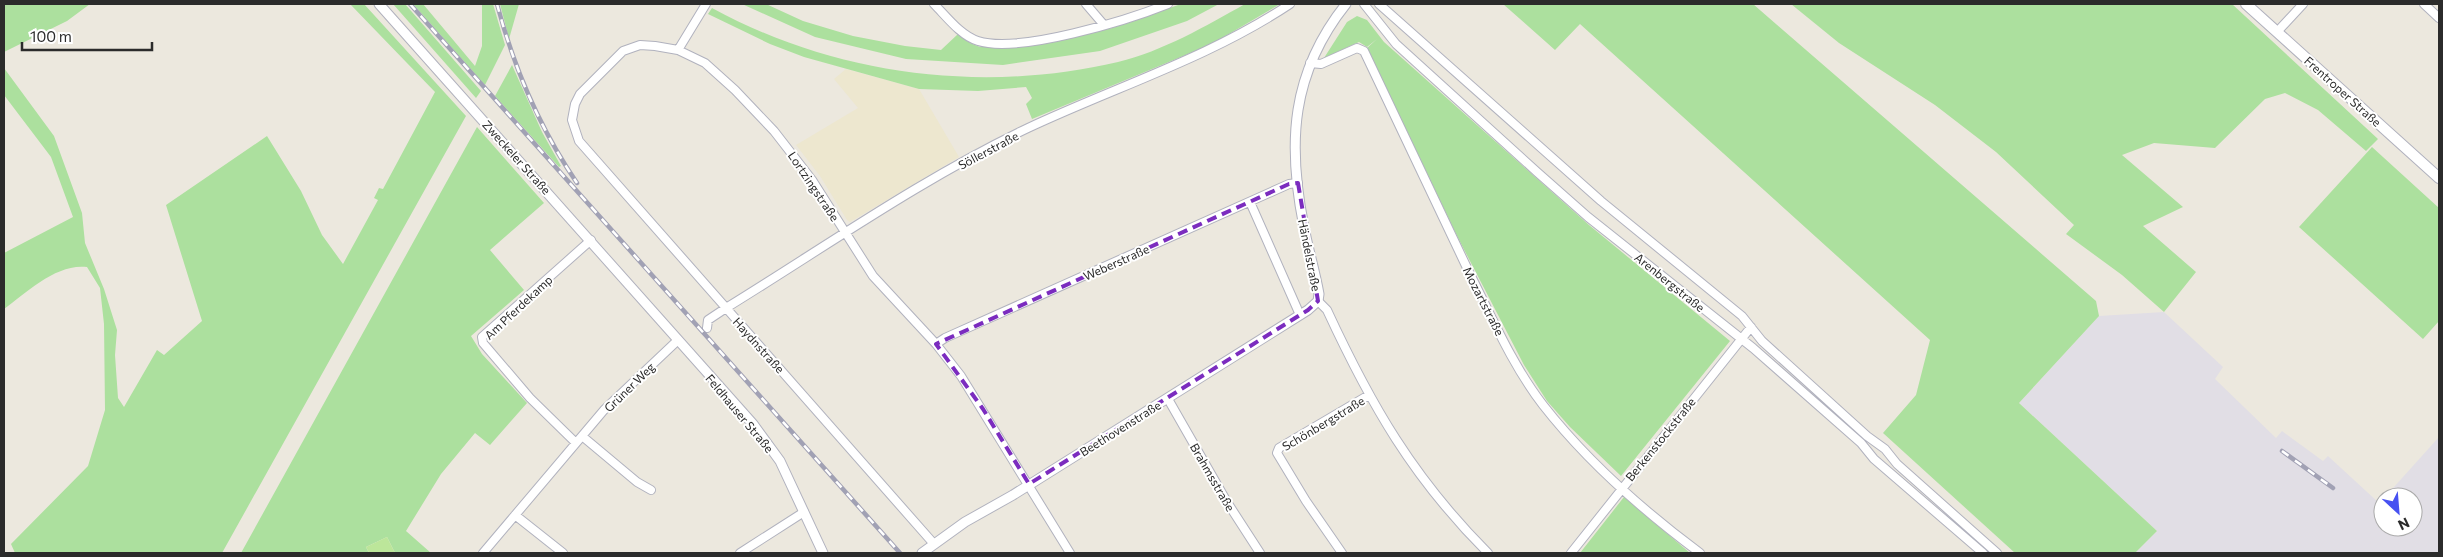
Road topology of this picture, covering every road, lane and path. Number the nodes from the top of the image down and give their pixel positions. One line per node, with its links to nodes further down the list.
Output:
1 (379, 4): 23 (street, Zweckeler Straße)
2 (706, 4): 16 (street)
3 (934, 4): 14 (street)
4 (1086, 4): 14 (street)
5 (1168, 4): 14 (street)
6 (1290, 4): 22 (street, Söllerstraße)
7 (1346, 4): 17 (street, Händelstraße)
8 (1364, 4): 30 (street, Arenbergstraße)
9 (1379, 4): 28 (street, Arenbergstraße)
10 (2246, 4): 15 (main road, Frentroper Straße)
11 (2303, 4): 15 (street)
12 (2424, 4): 13 (street)
13 (2439, 18)
14 (1104, 25)
15 (2278, 32): 19 (main road, Frentroper Straße)
16 (678, 50): 18 (street, Lortzingstraße); 22 (street, Lortzingstraße)
17 (1310, 63): 20 (street, Händelstraße); 38 (street, Mozartstraße)
18 (583, 146): 25 (street, Haydnstraße)
19 (2439, 178)
20 (1298, 183): 21 (street, Weberstraße); 24 (street, Händelstraße)
21 (1250, 202): 27 (street, Händelstraße); 32 (street, Weberstraße)
22 (846, 234): 25 (street, Söllerstraße); 32 (street, Lortzingstraße)
23 (591, 240): 26 (street, Zweckeler Straße); 36 (street, Am Pferdekamp)
24 (1318, 301): 27 (street, Beethovenstraße); 33 (street, Händelstraße)
25 (726, 308): 29 (street, Söllerstraße); 42 (street, Haydnstraße)
26 (653, 311): 31 (street, Feldhauser Straße)
27 (1300, 315): 34 (street, Beethovenstraße)
28 (1751, 327): 30 (street, Berkenstockstraße); 55 (street, Arenbergstraße)
29 (707, 328)
30 (1741, 339): 38 (street, Berkenstockstraße); 54 (street, Arenbergstraße)
31 (678, 340): 35 (street, Grüner Weg); 40 (street, Feldhauser Straße)
32 (936, 344): 37 (street, Lortzingstraße)
33 (1369, 395): 50 (street, Schönbergstraße); 51 (street, Händelstraße)
34 (1168, 399): 37 (street, Beethovenstraße); 49 (street, Brahmsstraße)
35 (582, 436): 36 (street, Grüner Weg); 39 (street)
36 (576, 444): 41 (street, Grüner Weg)
37 (1029, 484): 42 (street, Beethovenstraße); 48 (street, Lortzingstraße)
38 (1622, 487): 52 (street, Berkenstockstraße); 53 (street, Mozartstraße)
39 (651, 490)
40 (804, 512): 45 (street); 46 (street, Feldhauser Straße)
41 (515, 515): 43 (street, Grüner Weg); 44 (street)
42 (934, 544): 47 (street, Beethovenstraße)
43 (483, 553)
44 (563, 553)
45 (740, 553)
46 (823, 553)
47 (922, 553)
48 (1070, 553)
49 (1260, 553)
50 (1342, 553)
51 (1488, 553)
52 (1571, 553)
53 (1700, 553)
54 (1983, 553)
55 (1997, 553)

